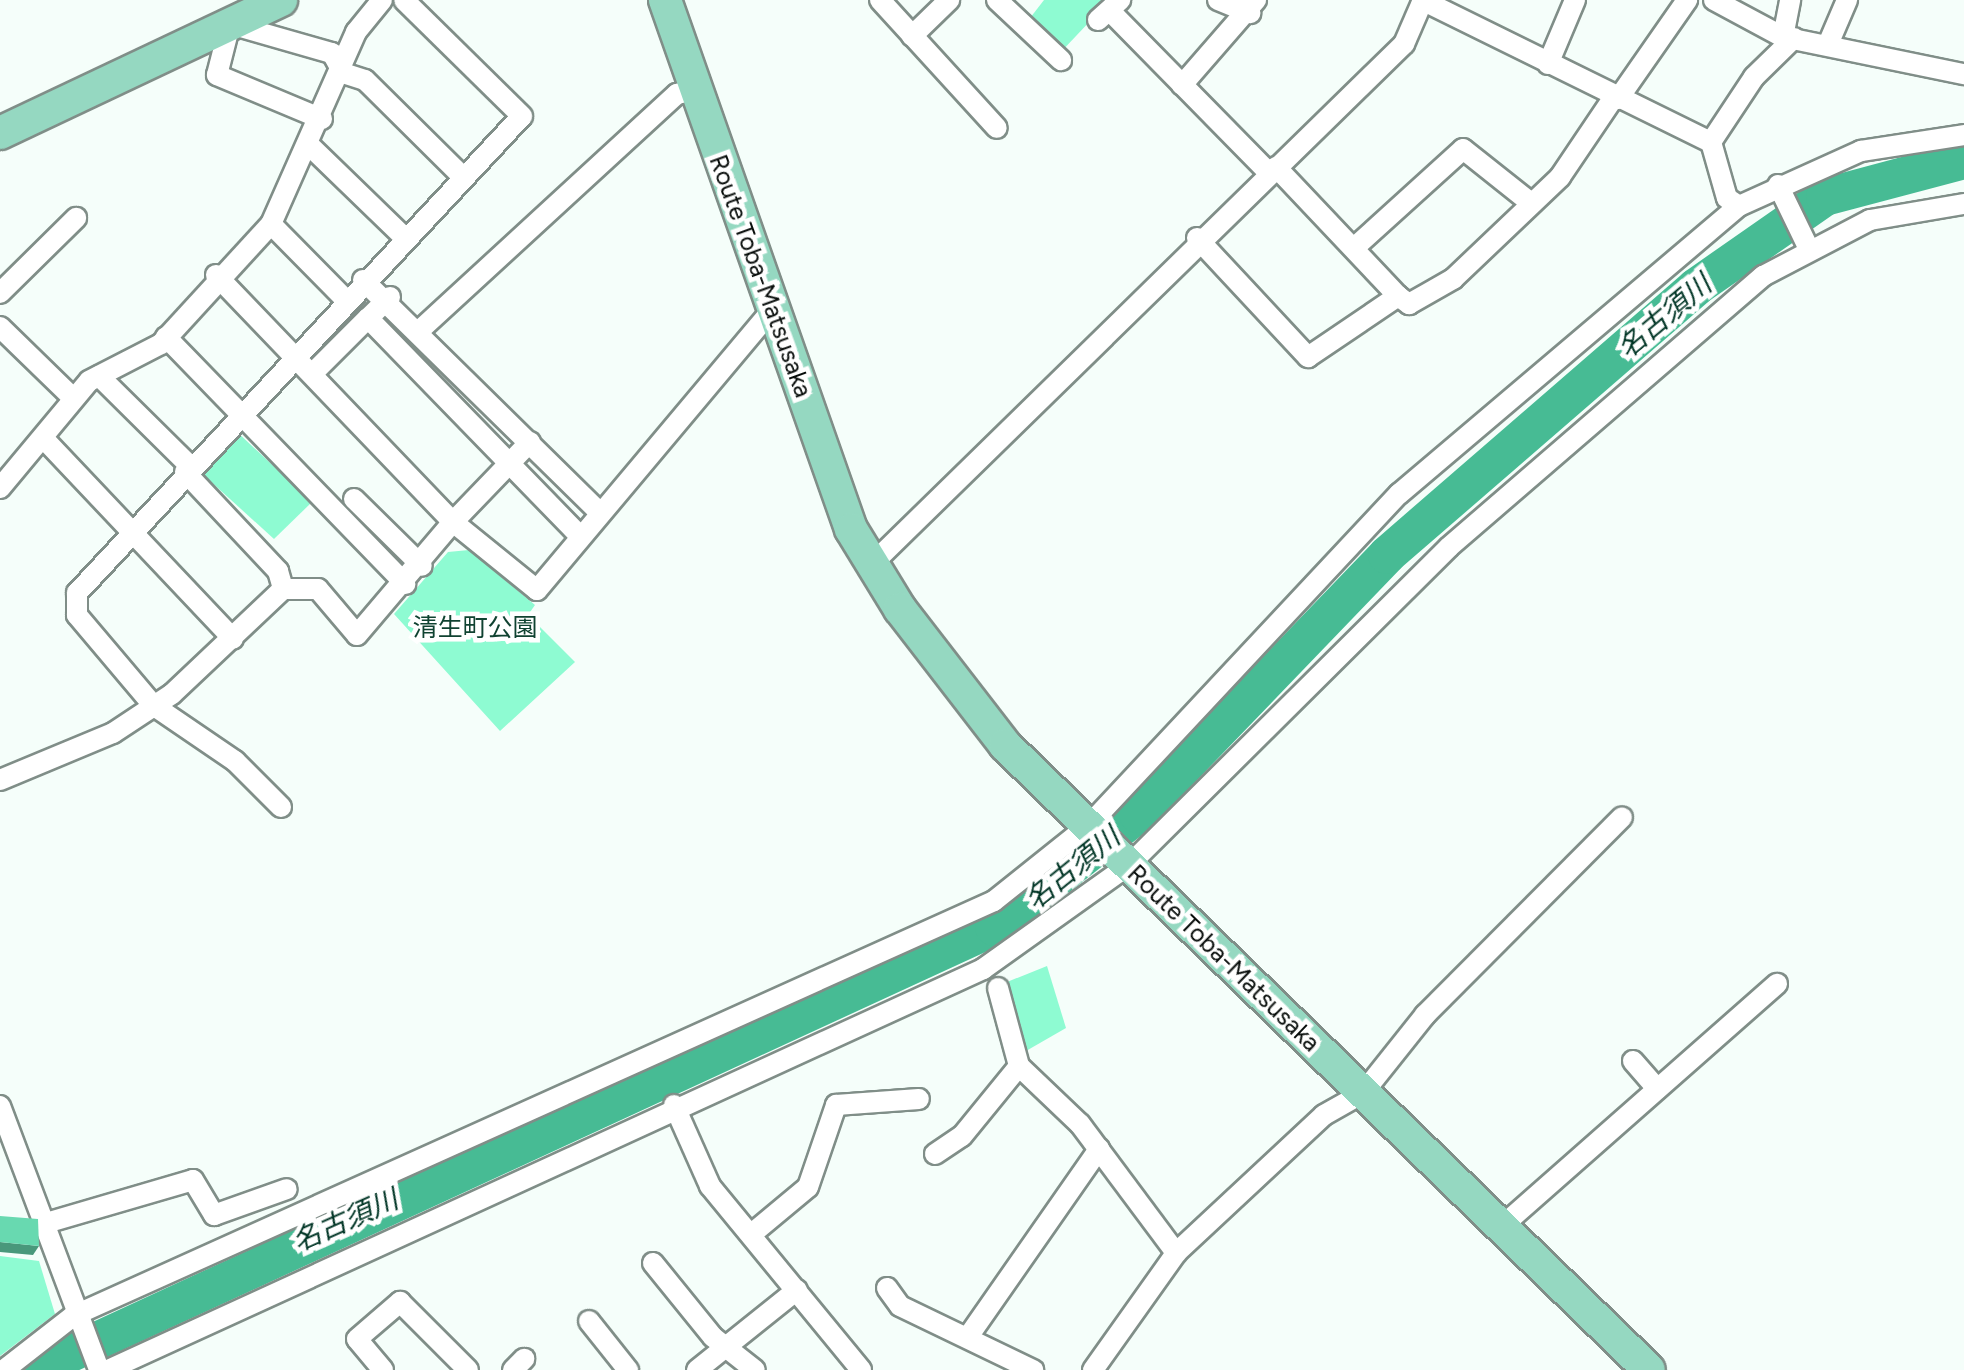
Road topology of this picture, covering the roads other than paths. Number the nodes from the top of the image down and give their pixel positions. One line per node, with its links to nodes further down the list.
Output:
1 (281, 0): 18 (main road)
2 (382, 0): 24 (street)
3 (404, 0): 36 (street)
4 (665, 0): 27 (main road, Route Toba-Matsusaka)
5 (880, 0): 19 (street)
6 (949, 0): 19 (street)
7 (997, 0): 22 (street)
8 (1218, 0): 16 (street)
9 (1422, 0): 15 (street); 35 (street)
10 (1575, 0): 23 (street)
11 (1687, 0): 28 (street)
12 (1714, 0): 20 (street)
13 (1790, 0): 20 (street)
14 (1847, 0): 21 (street)
15 (1449, 5): 23 (street)
16 (1253, 6): 26 (street)
17 (1110, 10): 26 (street)
18 (230, 24): 24 (street); 29 (street); 31 (main road)
19 (912, 36): 30 (street)
20 (1789, 37): 21 (street); 33 (street)
21 (1829, 42): 25 (street)
22 (1061, 60)
23 (1548, 64): 28 (street)
24 (343, 73): 29 (street); 36 (street)
25 (1964, 74)
26 (1182, 85): 35 (street)
27 (695, 90): 53 (main road, Route Toba-Matsusaka); 56 (street)
28 (1616, 98): 33 (street); 38 (street)
29 (322, 118): 34 (street)
30 (997, 128)
31 (0, 133)
32 (1964, 134): 37 (street)
33 (1711, 142): 40 (street)
34 (310, 146): 42 (street); 43 (street)
35 (1272, 170): 44 (street); 45 (street)
36 (463, 177): 43 (street)
37 (1778, 185): 40 (street); 46 (street)
38 (1532, 203): 45 (street); 50 (street)
39 (1964, 204): 46 (street)
40 (1739, 206): 82 (street)
41 (76, 218): 49 (street)
42 (272, 224): 47 (street); 52 (street)
43 (404, 237): 48 (street)
44 (1198, 238): 50 (street); 73 (street)
45 (1354, 248): 50 (street)
46 (1809, 249): 83 (street)
47 (216, 275): 57 (street); 58 (street)
48 (363, 280): 51 (street); 52 (street)
49 (0, 293)
50 (1398, 296)
51 (390, 297): 54 (street); 56 (street)
52 (345, 299): 58 (street)
53 (774, 308): 69 (street); 73 (main road, Route Toba-Matsusaka)
54 (368, 318): 59 (street); 65 (street)
55 (0, 328): 61 (street)
56 (420, 330): 64 (street)
57 (166, 337): 60 (street); 62 (street)
58 (296, 354): 59 (street); 62 (street)
59 (312, 374): 70 (street)
60 (99, 376): 61 (street); 66 (street)
61 (74, 398): 63 (street)
62 (242, 412): 66 (street); 75 (street)
63 (46, 441): 67 (street); 71 (street)
64 (530, 442): 65 (street); 69 (street)
65 (512, 466): 70 (street); 72 (street)
66 (187, 468): 71 (street); 76 (street)
67 (0, 488)
68 (354, 499): 74 (street)
69 (600, 514): 72 (street)
70 (453, 522): 72 (street); 74 (street)
71 (128, 530): 77 (street); 78 (street)
72 (580, 536)
73 (872, 564): 82 (main road, Route Toba-Matsusaka)
74 (422, 566): 75 (street)
75 (404, 584): 76 (street)
76 (283, 590): 77 (street)
77 (232, 639): 78 (street)
78 (152, 704): 79 (street); 80 (street)
79 (0, 780)
80 (281, 807)
81 (1622, 818): 89 (street)
82 (1088, 826): 83 (main road, Route Toba-Matsusaka); 103 (street)
83 (1128, 865): 89 (main road, Route Toba-Matsusaka); 91 (street)
84 (1777, 984): 88 (street)
85 (998, 988): 87 (street)
86 (1633, 1062): 88 (street)
87 (1019, 1066): 93 (street); 94 (street)
88 (1657, 1089): 97 (street)
89 (1363, 1093): 97 (main road, Route Toba-Matsusaka); 99 (street)
90 (918, 1099): 98 (street)
91 (674, 1104): 98 (street); 109 (street)
92 (0, 1106): 96 (street)
93 (1098, 1149): 99 (street); 105 (street)
94 (935, 1154)
95 (287, 1189): 96 (street)
96 (46, 1223): 103 (street)
97 (1501, 1227): 118 (main road, Route Toba-Matsusaka)
98 (754, 1232): 102 (street)
99 (1176, 1253): 117 (street)
100 (653, 1263): 106 (street)
101 (888, 1288): 105 (street)
102 (797, 1290): 106 (street); 115 (street)
103 (73, 1316): 107 (street); 108 (street)
104 (589, 1321): 112 (street)
105 (970, 1334): 116 (street)
106 (727, 1346): 113 (street); 114 (street)
107 (4, 1370)
108 (98, 1370)
109 (108, 1370)
110 (383, 1370): 111 (street)
111 (468, 1370)
112 (628, 1370)
113 (697, 1370)
114 (755, 1370)
115 (861, 1370)
116 (1033, 1370)
117 (1093, 1370)
118 (1649, 1370)

